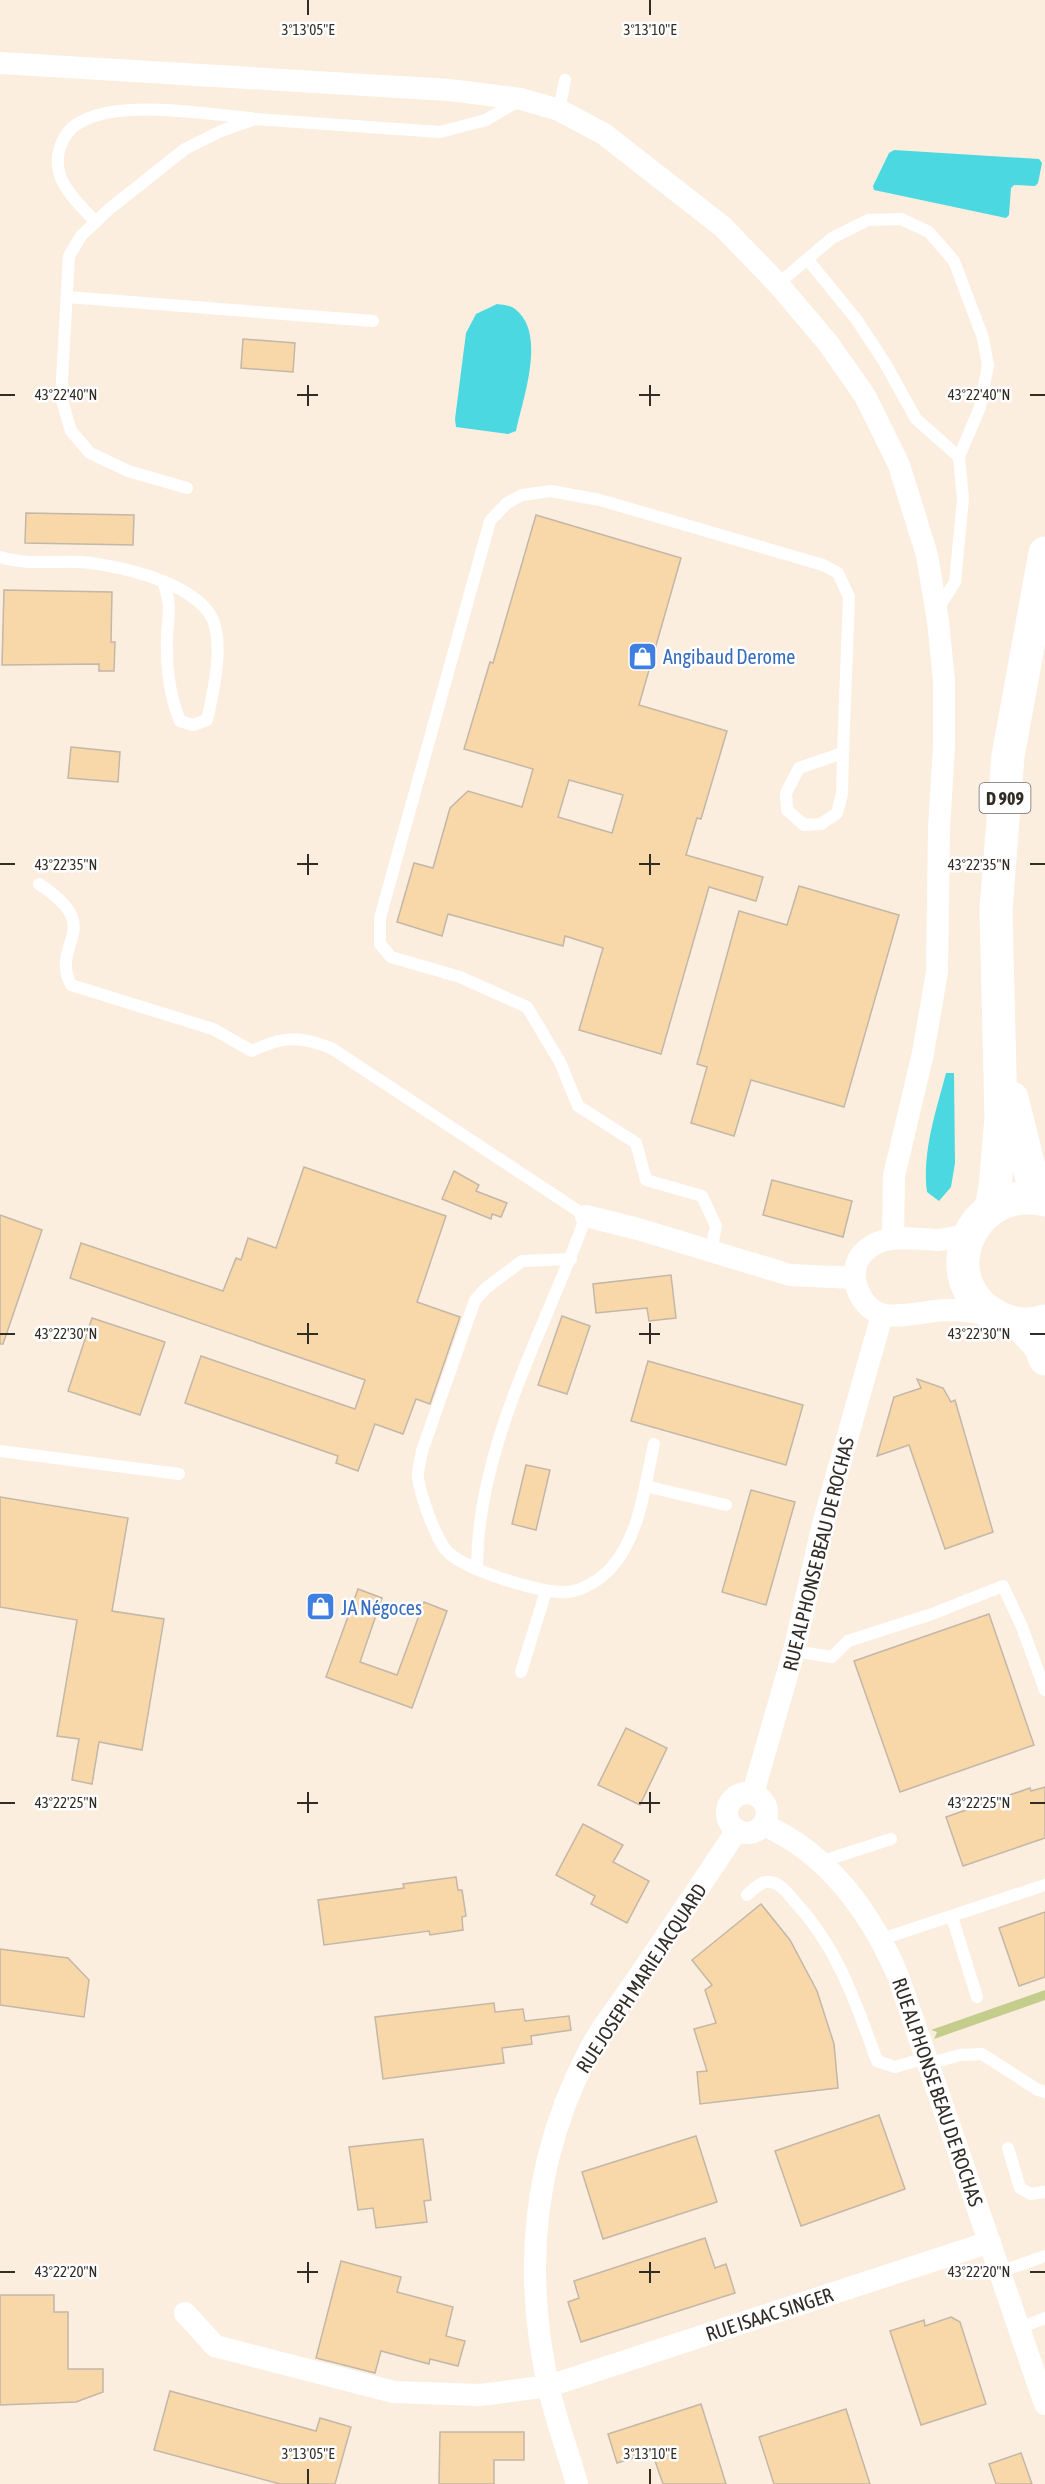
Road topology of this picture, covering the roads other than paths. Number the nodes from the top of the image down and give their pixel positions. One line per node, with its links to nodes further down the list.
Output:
1 (0, 63): 3 (street)
2 (565, 80): 4 (lane)
3 (521, 99): 4 (street); 5 (lane)
4 (558, 110): 8 (street)
5 (255, 119): 6 (lane); 6 (lane)
6 (96, 222): 9 (lane)
7 (808, 260): 8 (lane); 11 (lane); 11 (lane)
8 (778, 284): 16 (street)
9 (67, 297): 10 (lane); 12 (lane)
10 (373, 321)
11 (958, 457): 16 (lane)
12 (187, 488)
13 (1045, 552): 19 (main road, D 909)
14 (0, 557): 15 (lane)
15 (164, 584): 15 (lane)
16 (936, 611): 24 (street)
17 (843, 753): 17 (lane); 25 (lane)
18 (39, 884): 22 (lane)
19 (1000, 1046): 20 (main road, D 909); 21 (main road, D 909)
20 (1044, 1200): 21 (main road)
21 (991, 1208): 23 (main road)
22 (586, 1216): 25 (street); 26 (lane)
23 (968, 1235): 24 (street); 29 (main road)
24 (893, 1238): 27 (street)
25 (711, 1251): 27 (street)
26 (571, 1259): 36 (lane); 36 (lane)
27 (854, 1278): 28 (street)
28 (882, 1315): 29 (street); 38 (street, RUE ALPHONSE BEAU DE ROCHAS)
29 (1020, 1320): 30 (main road)
30 (1045, 1359)
31 (654, 1444): 34 (lane)
32 (0, 1451): 33 (lane)
33 (179, 1473)
34 (645, 1486): 35 (lane); 37 (lane)
35 (726, 1505)
36 (477, 1569): 37 (lane)
37 (546, 1591): 39 (lane)
38 (794, 1651): 40 (lane); 41 (street, RUE ALPHONSE BEAU DE ROCHAS)
39 (520, 1672)
40 (1045, 1690)
41 (753, 1793): 42 (street); 43 (street)
42 (764, 1825): 43 (street); 45 (street, RUE ALPHONSE BEAU DE ROCHAS)
43 (737, 1830): 61 (street, RUE JOSEPH MARIE JACQUARD)
44 (891, 1839): 45 (lane)
45 (820, 1862): 49 (street, RUE ALPHONSE BEAU DE ROCHAS)
46 (1045, 1885): 48 (lane)
47 (747, 1895): 51 (lane)
48 (952, 1917): 49 (lane); 50 (lane)
49 (882, 1939): 51 (street, RUE ALPHONSE BEAU DE ROCHAS)
50 (978, 1997)
51 (927, 2061): 52 (lane); 55 (street, RUE ALPHONSE BEAU DE ROCHAS)
52 (1045, 2092)
53 (1008, 2148): 54 (lane)
54 (1045, 2192)
55 (990, 2242): 57 (street, RUE ALPHONSE BEAU DE ROCHAS); 61 (street, RUE ISAAC SINGER)
56 (1045, 2256): 57 (lane)
57 (1000, 2272): 60 (street, RUE ALPHONSE BEAU DE ROCHAS)
58 (185, 2313): 61 (street, RUE ISAAC SINGER)
59 (1045, 2318): 60 (lane)
60 (1019, 2328): 62 (street, RUE ALPHONSE BEAU DE ROCHAS)
61 (549, 2386): 63 (street, RUE JOSEPH MARIE JACQUARD)
62 (1045, 2404)
63 (577, 2484)

